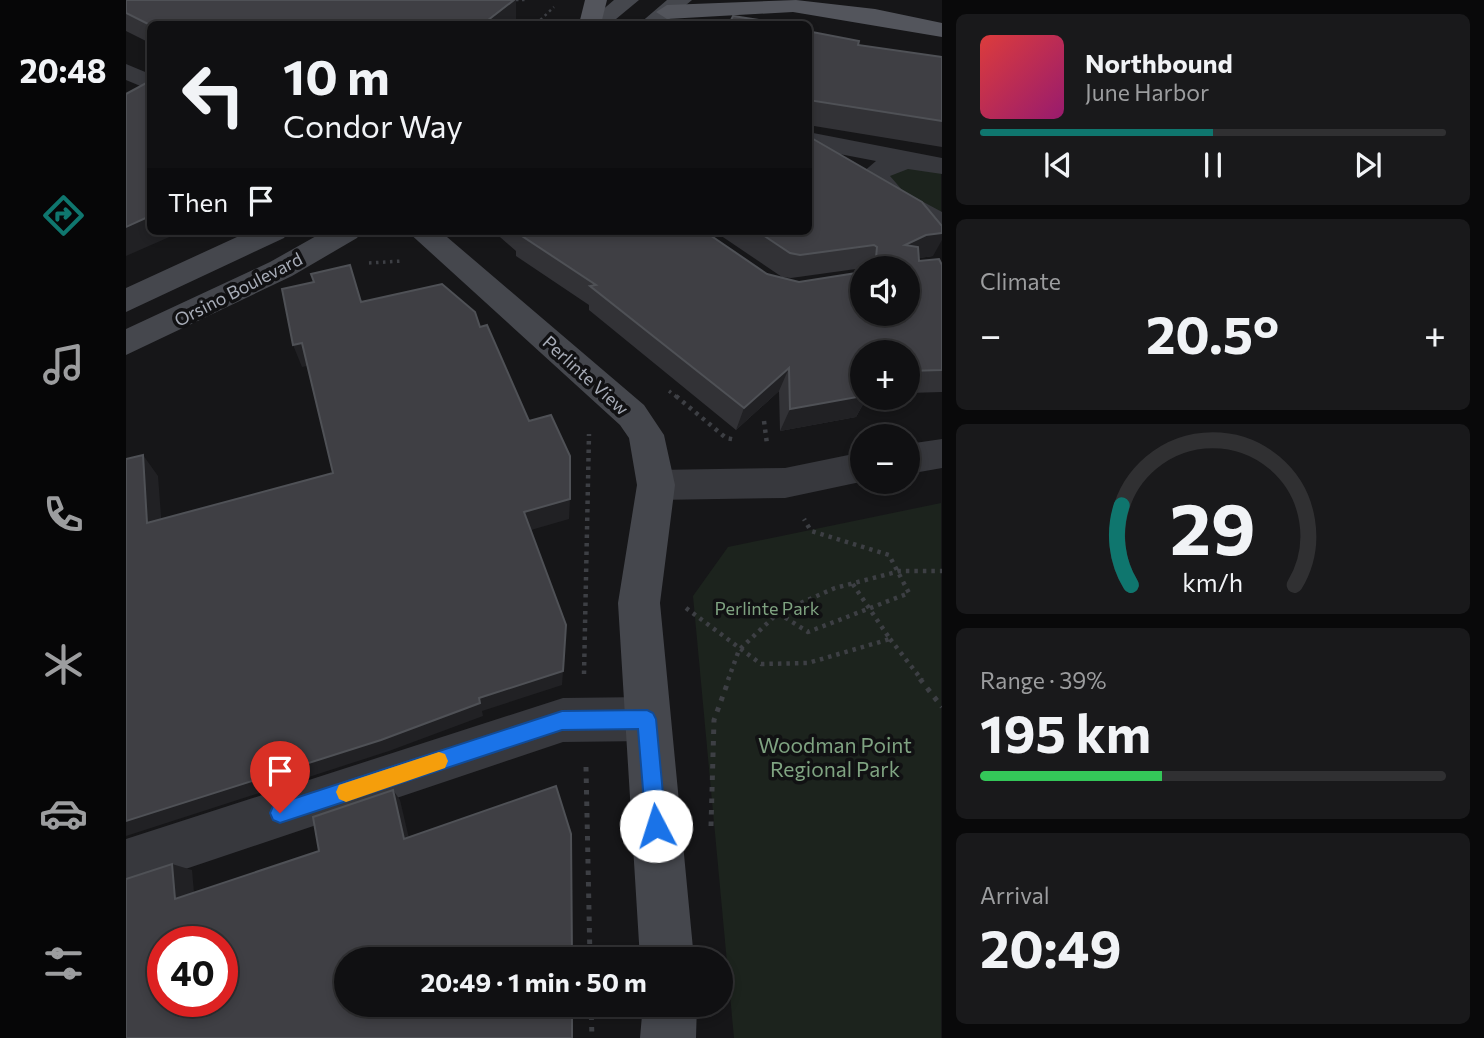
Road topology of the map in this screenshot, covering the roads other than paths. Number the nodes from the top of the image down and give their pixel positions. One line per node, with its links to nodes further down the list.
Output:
1 (596, 0): 5 (main road)
2 (628, 0): 6 (street)
3 (807, 0): 7 (main road)
4 (666, 12): 7 (main road)
5 (591, 21)
6 (601, 21)
7 (901, 22): 8 (main road)
8 (942, 30)
9 (126, 71): 10 (street)
10 (147, 82)
11 (812, 142): 13 (street)
12 (812, 143): 15 (street)
13 (907, 159): 14 (street); 15 (street)
14 (942, 166)
15 (877, 180): 16 (street)
16 (942, 223)
17 (266, 235): 20 (street, Orsino Boulevard)
18 (341, 235): 21 (street, Orsino Boulevard)
19 (427, 235): 25 (street, Perlinte View)
20 (126, 301)
21 (126, 343)
22 (942, 453): 23 (street)
23 (920, 457)
24 (850, 470): 25 (street)
25 (656, 485): 26 (street, Perlinte View)
26 (647, 719): 27 (street); 28 (street, Perlinte View)
27 (126, 864)
28 (666, 947)
29 (669, 1017): 30 (street)
30 (668, 1038)

